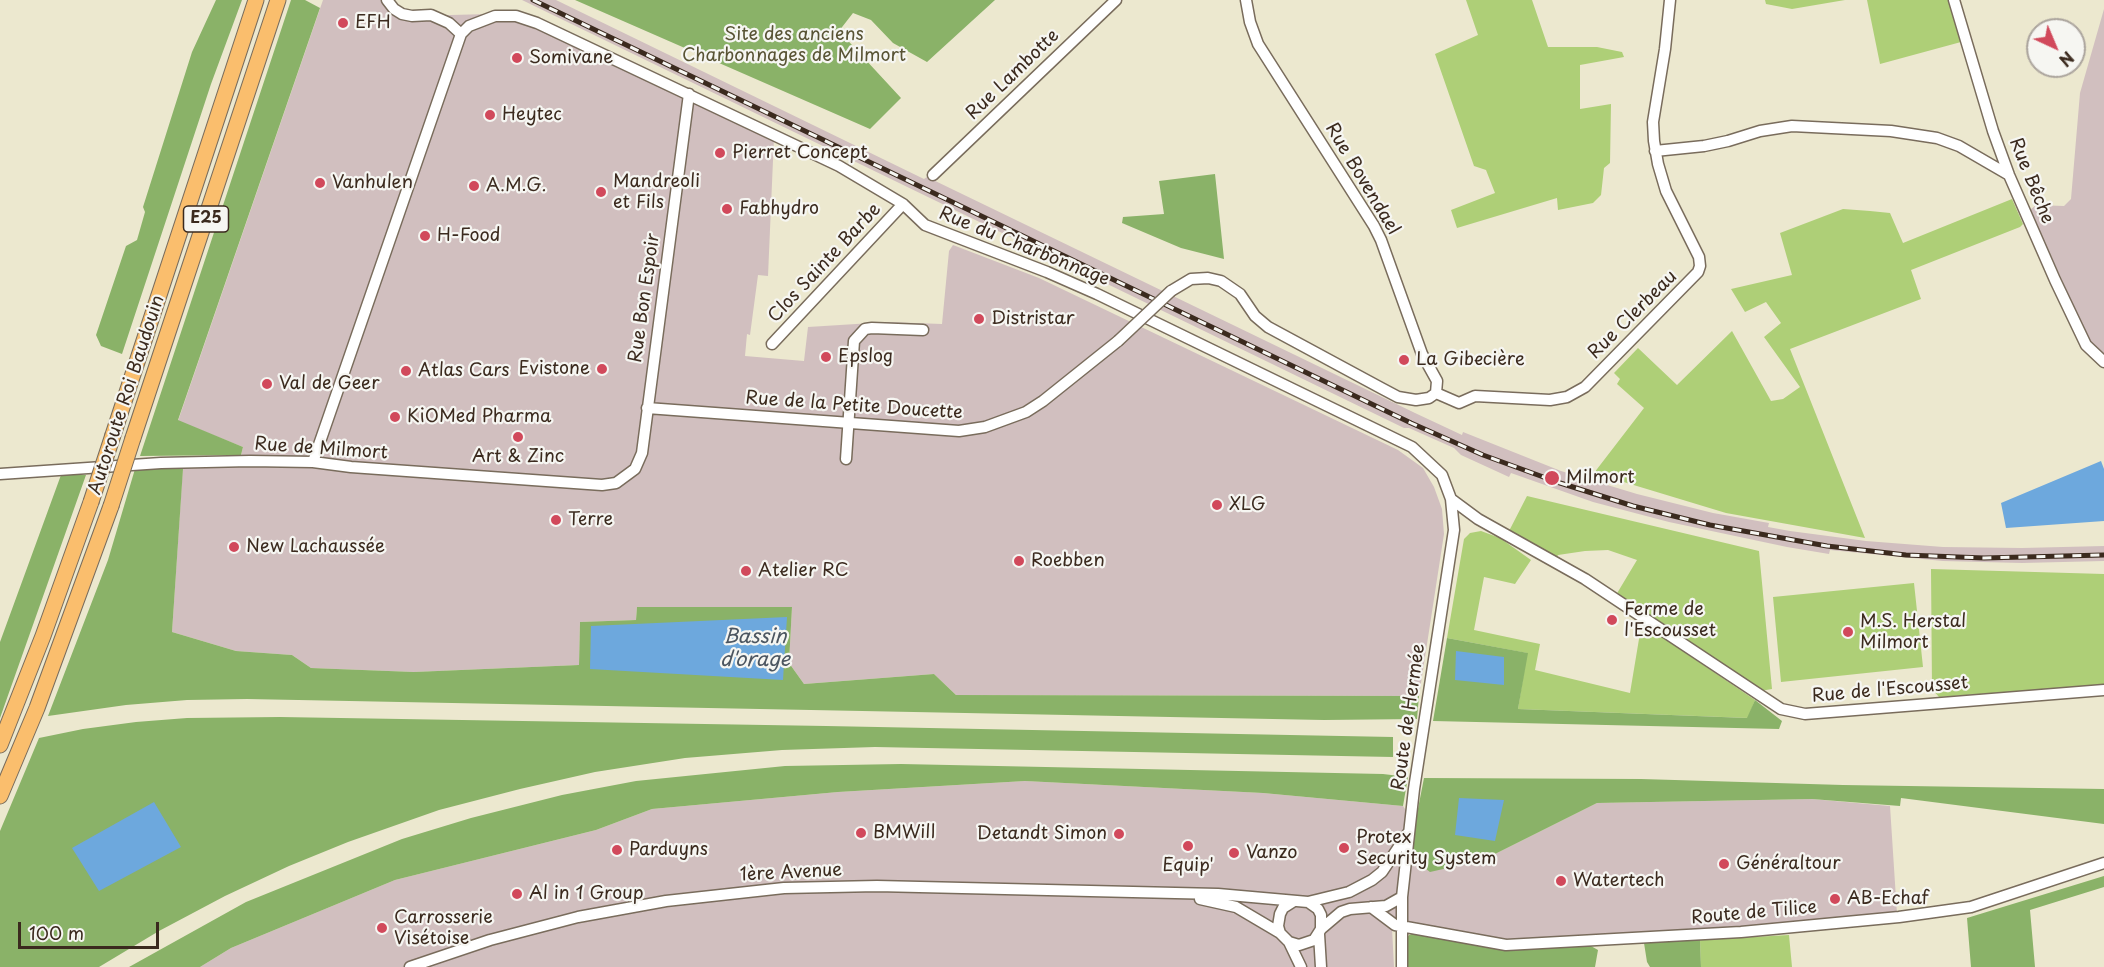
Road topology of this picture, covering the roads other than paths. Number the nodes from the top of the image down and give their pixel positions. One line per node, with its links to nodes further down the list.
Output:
1 (256, 0): 27 (highway, Autoroute Roi Baudouin / E25, bridge)
2 (278, 0): 28 (highway, Autoroute Roi Baudouin / E25, bridge)
3 (387, 0): 8 (street)
4 (1116, 0): 11 (street, Rue Lambotte)
5 (1246, 0): 17 (street, Rue Bovendael)
6 (1670, 0): 10 (street, Rue Clerbeau)
7 (1954, 0): 12 (street, Rue Bêche)
8 (461, 34): 9 (street, Rue du Charbonnage); 21 (street)
9 (689, 94): 13 (street, Rue du Charbonnage); 18 (street, Rue Bon Espoir)
10 (1655, 151): 12 (street); 17 (street, Rue Clerbeau)
11 (933, 175)
12 (2009, 175): 16 (street, Rue Bêche)
13 (903, 204): 15 (street, Clos Sainte Barbe); 24 (street, Rue du Charbonnage)
14 (923, 330): 19 (street)
15 (772, 344)
16 (2104, 362)
17 (1436, 393): 19 (street, Rue de la Petite Doucette, bridge)
18 (647, 408): 19 (street, Rue de la Petite Doucette); 22 (street, Rue Bon Espoir)
19 (849, 423): 20 (street)
20 (846, 459)
21 (313, 462): 22 (street, Rue de Milmort); 23 (street, Rue de Milmort)
22 (634, 469)
23 (0, 474)
24 (1442, 475): 25 (street, Route de Hermée)
25 (1451, 500): 26 (street, Rue de l'Escousset); 29 (street, Route de Hermée)
26 (2104, 690)
27 (0, 745)
28 (0, 796)
29 (1410, 831): 31 (street, 1ère Avenue); 32 (street, Route de Hermée)
30 (2104, 863): 38 (street, Route de Tilice)
31 (1382, 872): 32 (street); 36 (street, 1ère Avenue)
32 (1404, 878): 34 (street, Route de Hermée)
33 (1182, 894): 35 (street, 1ère Avenue); 40 (street, 1ère Avenue); 42 (street, 1ère Avenue)
34 (1402, 897): 37 (street); 38 (street, Route de Hermée)
35 (1294, 901): 36 (street, 1ère Avenue); 40 (street)
36 (1308, 902): 39 (street)
37 (1371, 907): 38 (street); 39 (street)
38 (1401, 926): 45 (street, Route de Hermée)
39 (1320, 931): 41 (street); 44 (street)
40 (1280, 933): 41 (street, 1ère Avenue)
41 (1289, 942): 43 (street, 1ère Avenue)
42 (410, 967)
43 (1301, 967)
44 (1321, 967)
45 (1402, 967)

